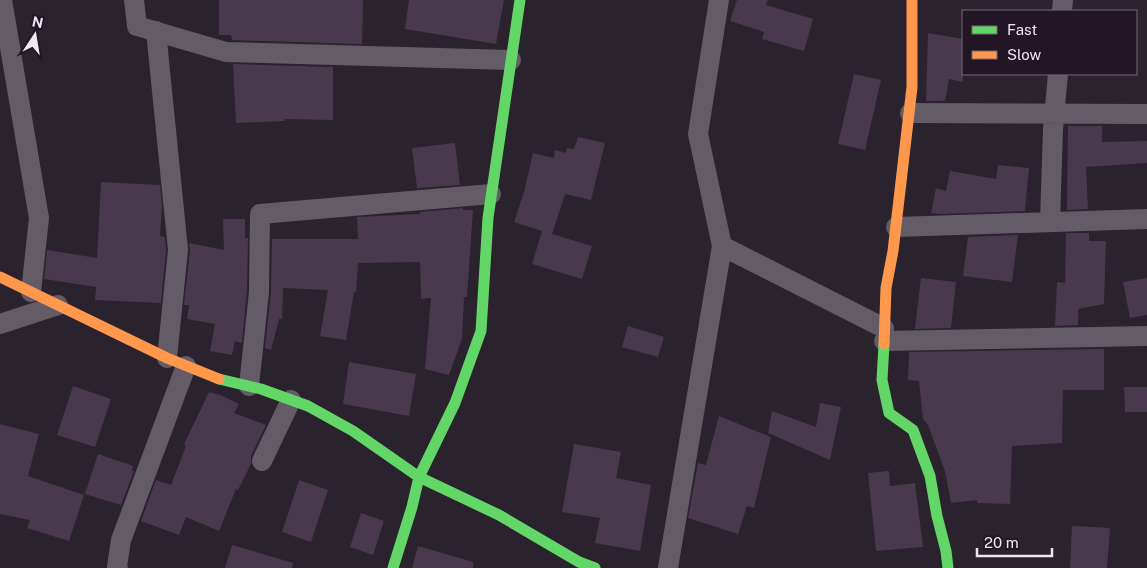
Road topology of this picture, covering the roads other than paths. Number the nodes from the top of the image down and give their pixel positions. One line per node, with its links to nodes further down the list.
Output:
1 (2, 0): 18 (street)
2 (134, 0): 6 (street)
3 (520, 0): 7 (street)
4 (719, 0): 16 (street)
5 (912, 0): 9 (street)
6 (156, 32): 7 (street); 23 (street)
7 (511, 60): 12 (street)
8 (1058, 75): 10 (street)
9 (910, 113): 10 (street); 15 (street)
10 (1054, 114): 11 (street); 14 (street)
11 (1147, 114)
12 (491, 194): 25 (street); 28 (street)
13 (1147, 219): 14 (street)
14 (1050, 222): 15 (street)
15 (896, 227): 21 (street)
16 (722, 246): 21 (street); 32 (street)
17 (0, 277): 18 (street)
18 (31, 292): 19 (street)
19 (58, 305): 20 (street); 23 (street)
20 (0, 324)
21 (884, 335): 22 (street); 33 (street)
22 (1147, 336)
23 (167, 358): 24 (street)
24 (186, 366): 25 (street); 29 (street)
25 (249, 386): 26 (street)
26 (291, 400): 27 (street); 28 (street)
27 (262, 461)
28 (419, 477): 30 (street); 31 (street)
29 (118, 568)
30 (393, 568)
31 (595, 568)
32 (668, 568)
33 (948, 568)

